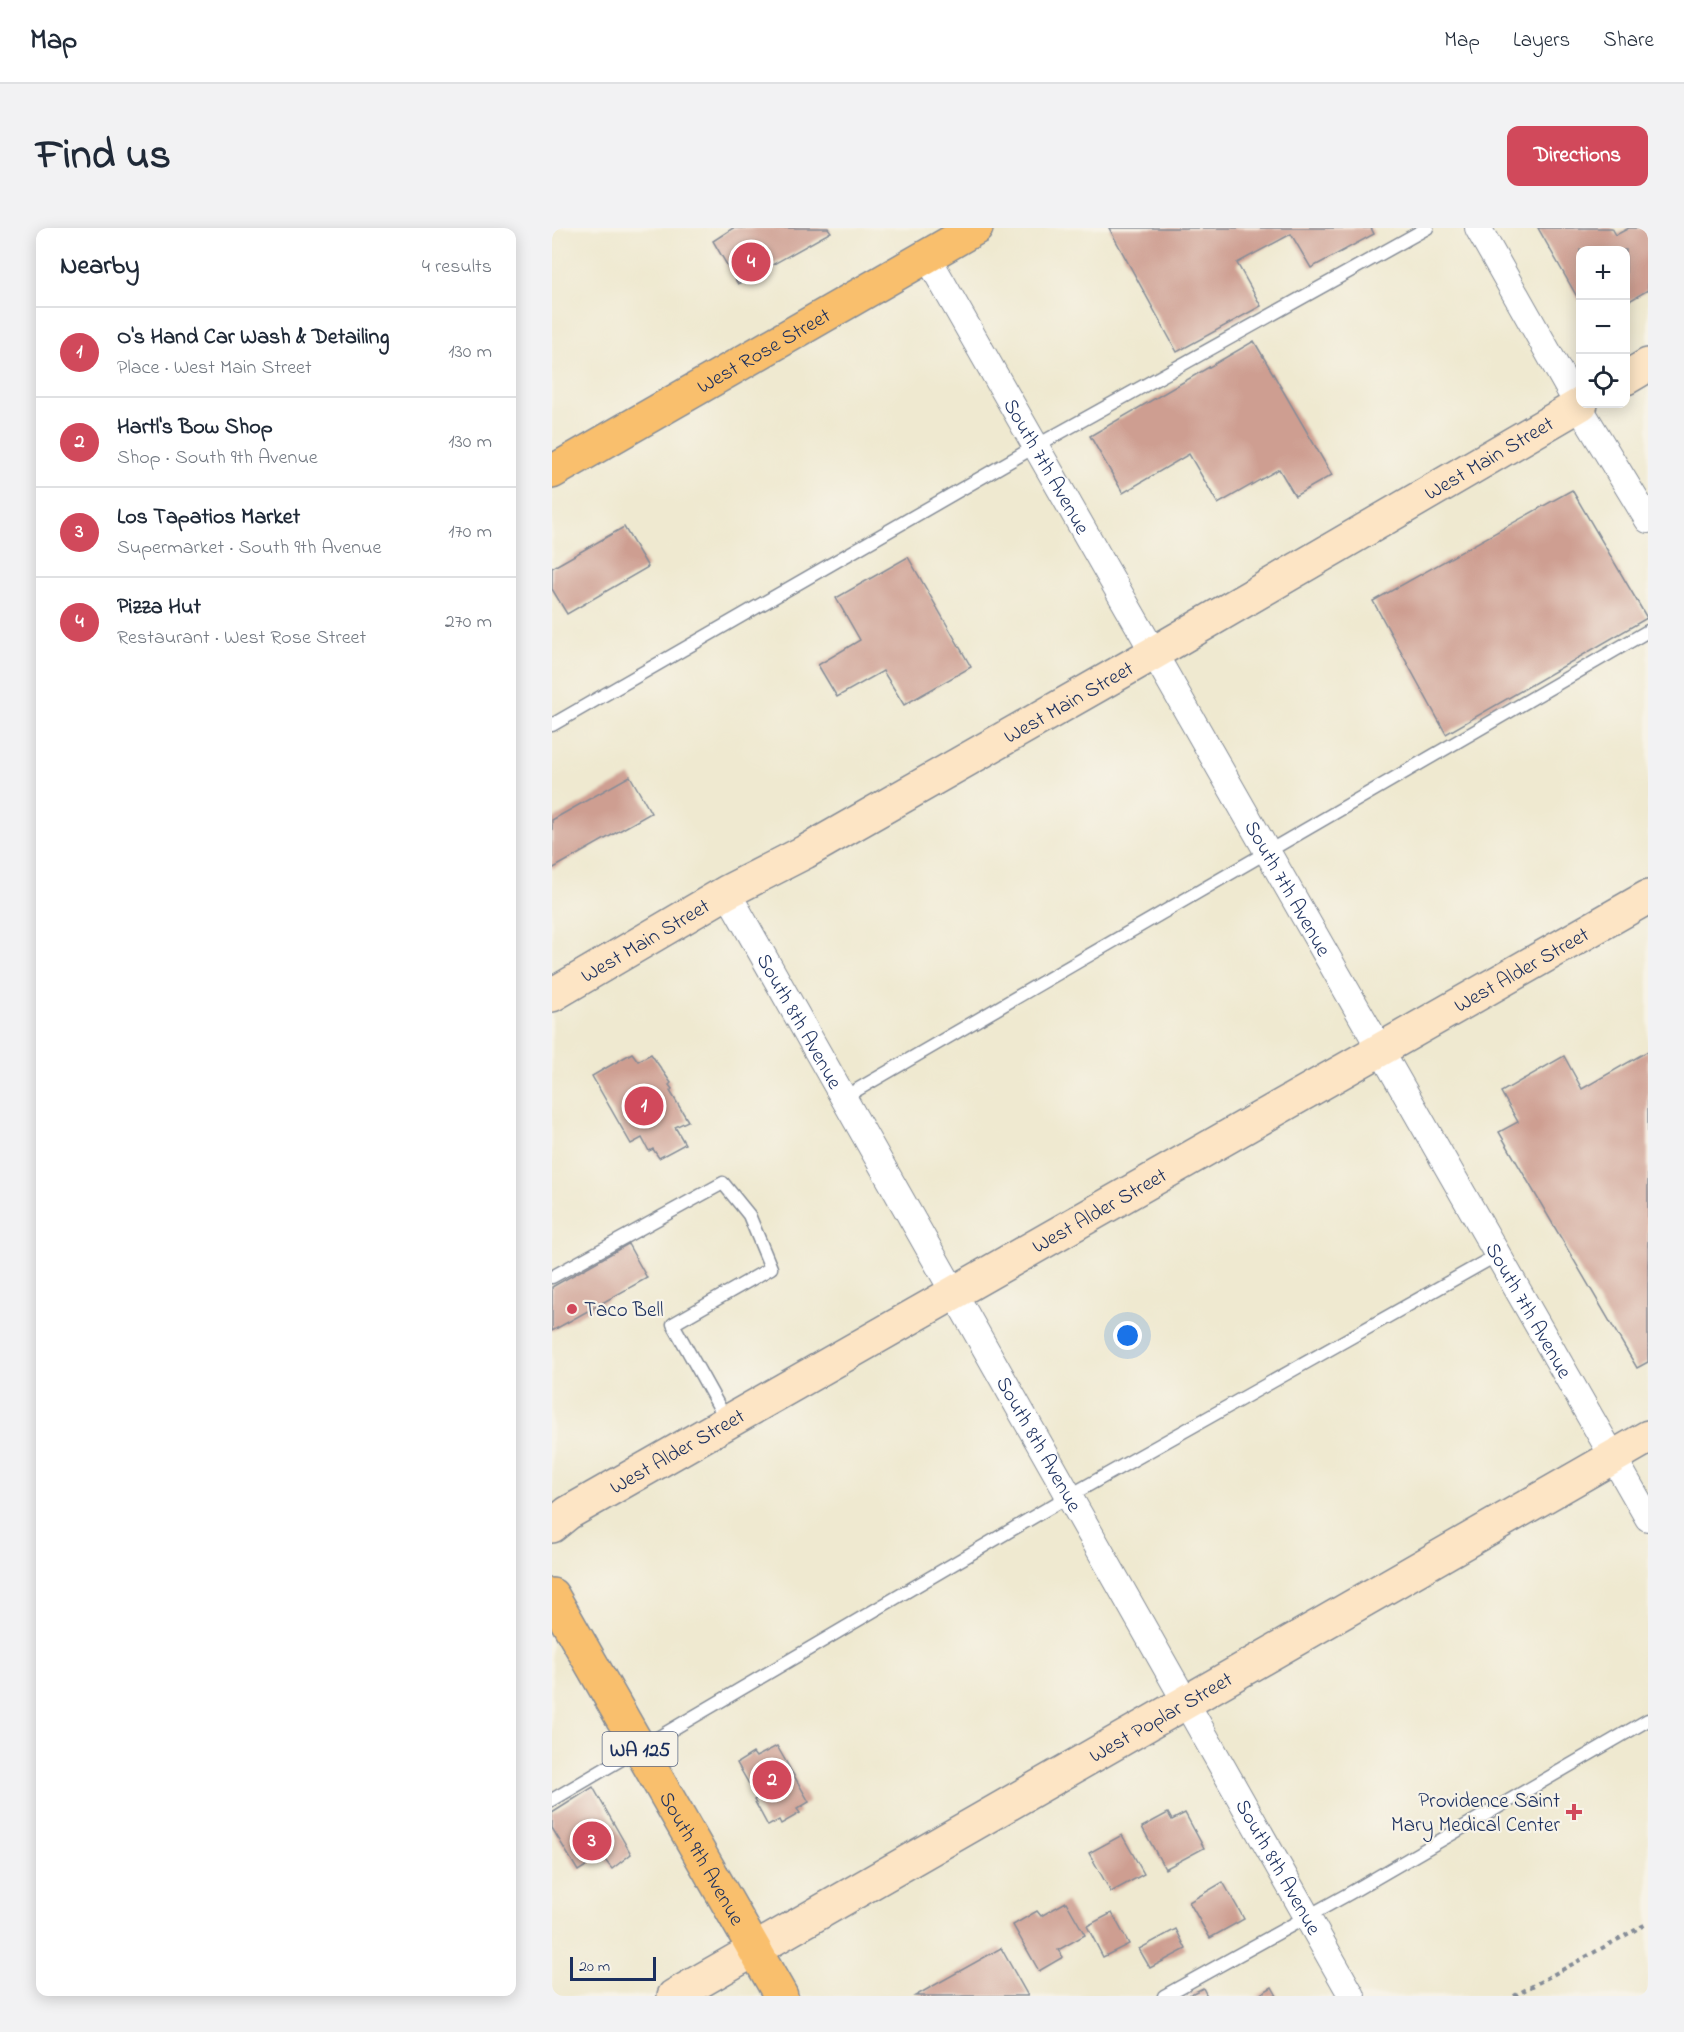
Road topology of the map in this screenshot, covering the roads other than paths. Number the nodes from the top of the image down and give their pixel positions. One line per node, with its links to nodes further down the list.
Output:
1 (976, 228): 4 (main road, West Rose Street)
2 (1427, 228): 10 (lane)
3 (1478, 228): 7 (street)
4 (927, 256): 10 (street, South 7th Avenue); 11 (main road, West Rose Street)
5 (1648, 365): 6 (main road)
6 (1630, 376)
7 (1576, 399)
8 (1576, 406): 14 (main road, West Main Street)
9 (1581, 408): 12 (street)
10 (1036, 446): 14 (street, South 7th Avenue); 15 (lane)
11 (552, 472)
12 (1648, 520)
13 (1648, 631): 16 (lane)
14 (1154, 652): 16 (street, South 7th Avenue); 17 (main road, West Main Street)
15 (552, 725)
16 (1267, 852): 20 (street, South 7th Avenue); 21 (lane)
17 (727, 892): 19 (main road, West Main Street); 21 (street, South 8th Avenue)
18 (1648, 897): 20 (main road, West Alder Street)
19 (552, 995)
20 (1380, 1050): 22 (street, South 7th Avenue); 24 (main road, West Alder Street)
21 (843, 1098): 24 (street, South 8th Avenue)
22 (1497, 1255): 27 (street, South 7th Avenue); 28 (lane)
23 (552, 1277): 25 (lane)
24 (954, 1293): 25 (main road, West Alder Street); 28 (street, South 8th Avenue)
25 (728, 1422): 30 (main road, West Alder Street)
26 (1648, 1437): 27 (main road, West Poplar Street)
27 (1613, 1457): 29 (street, South 7th Avenue); 32 (main road, West Poplar Street)
28 (1069, 1496): 32 (street, South 8th Avenue); 34 (lane)
29 (1648, 1518)
30 (552, 1526)
31 (552, 1595): 34 (main road, South 9th Avenue / WA 125)
32 (1186, 1702): 36 (street, South 8th Avenue); 37 (main road, West Poplar Street)
33 (1648, 1720): 36 (lane)
34 (639, 1749): 35 (lane); 37 (main road, South 9th Avenue / WA 125)
35 (552, 1800)
36 (1308, 1917): 40 (lane); 41 (street, South 8th Avenue)
37 (754, 1950): 38 (main road, West Poplar Street); 39 (main road, South 9th Avenue / WA 125)
38 (674, 1996)
39 (781, 1996)
40 (1164, 1996)
41 (1352, 1996)

